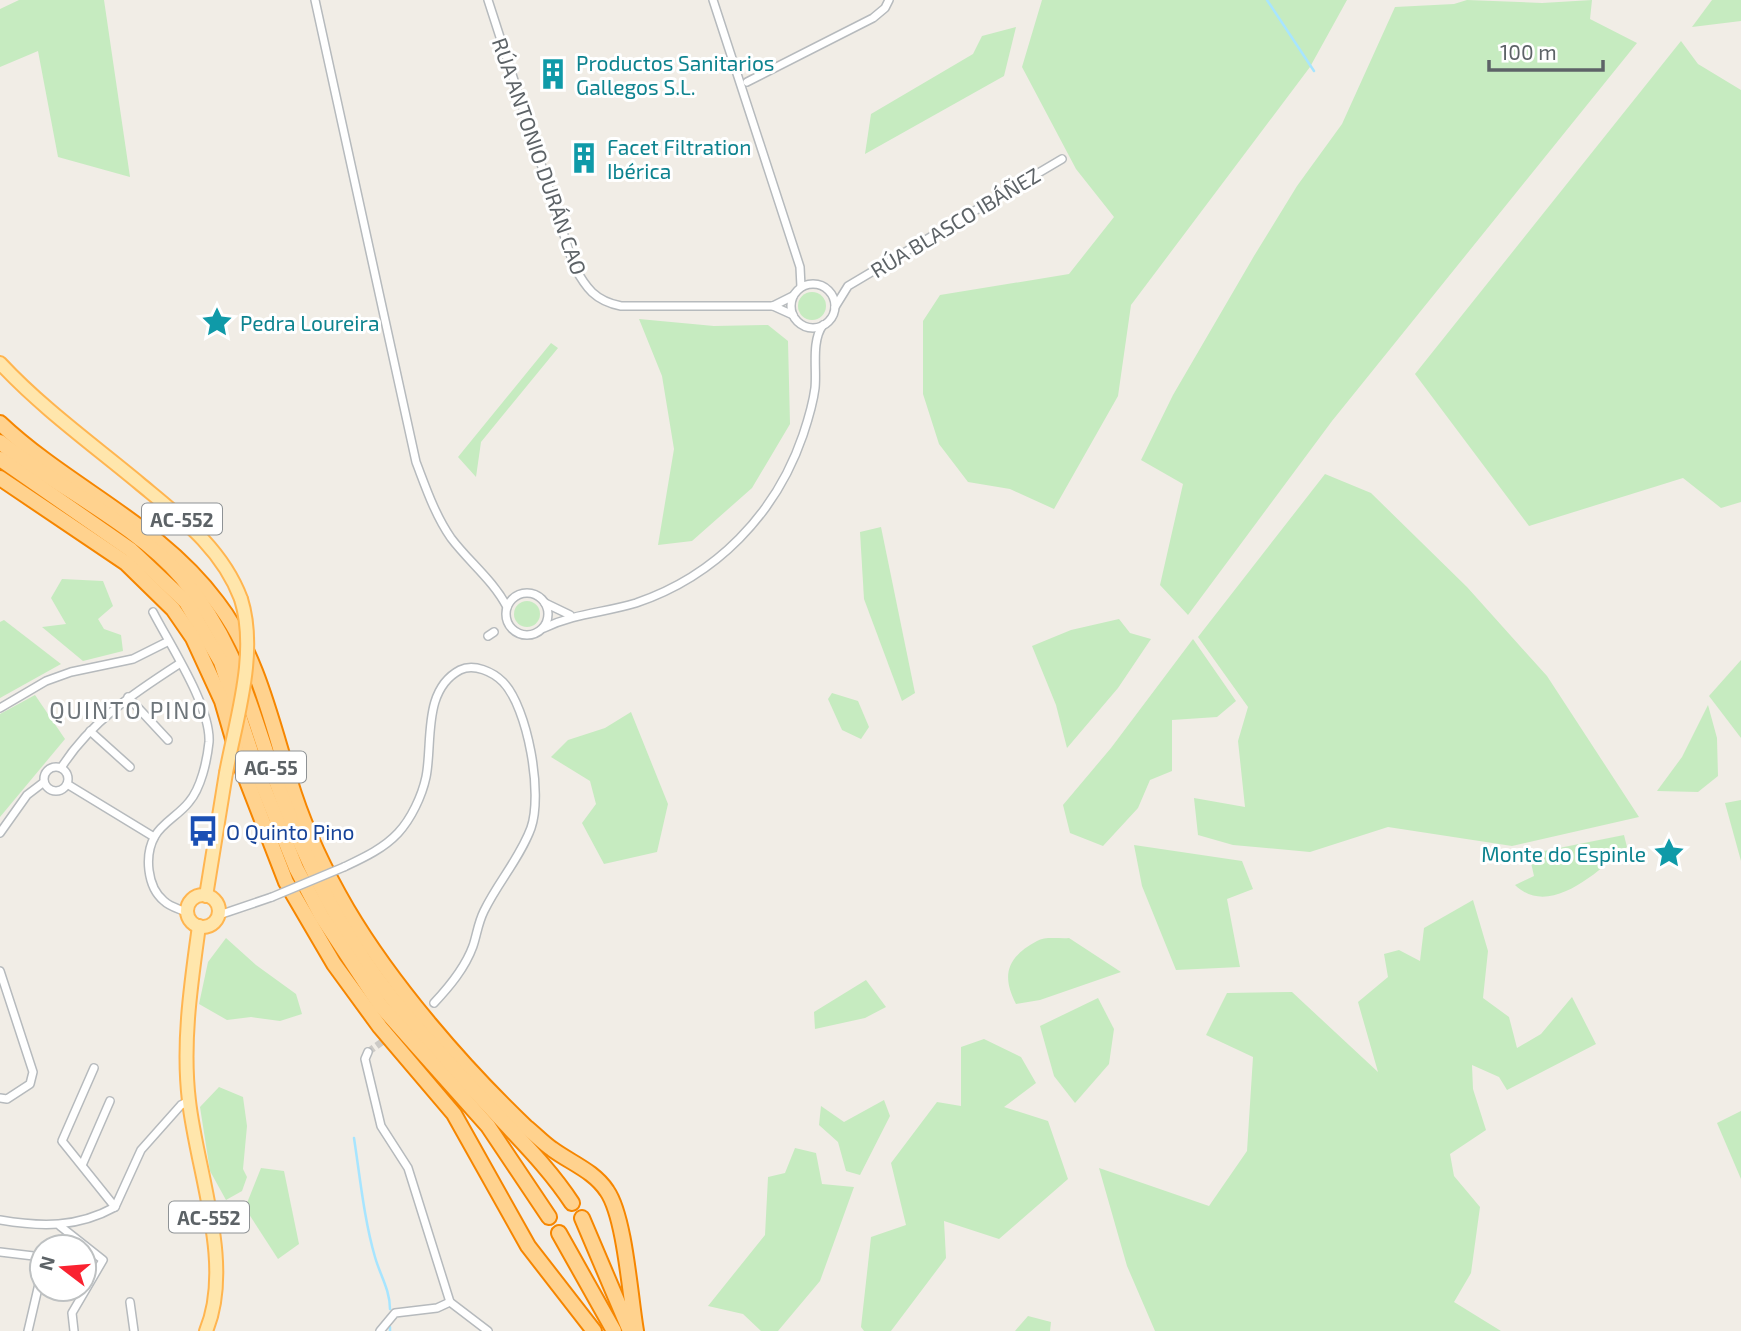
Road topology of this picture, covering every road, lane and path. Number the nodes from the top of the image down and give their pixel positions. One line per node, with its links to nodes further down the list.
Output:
1 (315, 0): 23 (street)
2 (488, 0): 12 (street, RÚA ANTONIO DURÁN CAO)
3 (713, 0): 7 (street)
4 (889, 0): 5 (street)
5 (747, 82)
6 (1062, 159): 9 (street, RÚA BLASCO IBÁÑEZ)
7 (800, 267): 8 (street); 10 (street)
8 (817, 285): 9 (street, RÚA BLASCO IBÁÑEZ); 10 (street); 13 (street)
9 (848, 286): 13 (street, RÚA BLASCO IBÁÑEZ)
10 (801, 287): 11 (street)
11 (793, 296): 12 (street, RÚA ANTONIO DURÁN CAO); 14 (street)
12 (773, 306): 14 (street, RÚA ANTONIO DURÁN CAO)
13 (835, 307): 15 (street)
14 (793, 315): 16 (street)
15 (823, 325): 16 (street); 17 (street)
16 (806, 326): 17 (street)
17 (816, 343): 28 (street)
18 (0, 363): 42 (main road, AC-552, bridge)
19 (0, 423): 77 (highway)
20 (0, 442): 54 (highway, AG-55)
21 (0, 459): 56 (highway, AG-55)
22 (0, 478): 74 (highway)
23 (496, 588): 24 (street); 26 (street)
24 (514, 597): 25 (street); 26 (street)
25 (545, 603): 28 (street); 29 (street)
26 (507, 607): 29 (street)
27 (153, 612): 30 (street)
28 (570, 615): 29 (street)
29 (544, 628)
30 (167, 642): 31 (street); 33 (street)
31 (180, 664): 32 (street); 41 (street)
32 (128, 697): 34 (street); 35 (street)
33 (0, 708)
34 (90, 732): 36 (street); 37 (street)
35 (168, 740)
36 (130, 767)
37 (61, 768): 38 (street); 39 (street)
38 (44, 782): 39 (street); 40 (street)
39 (67, 784): 41 (street)
40 (0, 833)
41 (154, 837): 43 (street)
42 (206, 896): 43 (main road); 44 (main road)
43 (188, 913): 45 (main road)
44 (219, 915): 45 (main road); 47 (street, bridge)
45 (199, 926): 52 (main road, AC-552)
46 (0, 971): 50 (street)
47 (434, 1003)
48 (368, 1052): 67 (street)
49 (94, 1069): 53 (street)
50 (0, 1098)
51 (110, 1101): 53 (street)
52 (189, 1101): 55 (street); 71 (main road, AC-552)
53 (83, 1163): 55 (street)
54 (572, 1203)
55 (115, 1207): 59 (street)
56 (550, 1217)
57 (582, 1218): 76 (highway)
58 (0, 1220): 59 (street)
59 (60, 1226): 60 (street)
60 (67, 1233)
61 (559, 1233): 75 (highway)
62 (0, 1252): 63 (street)
63 (28, 1255)
64 (130, 1302): 70 (street)
65 (34, 1303): 68 (street)
66 (78, 1303): 69 (street)
67 (450, 1303): 72 (street); 73 (street)
68 (27, 1331)
69 (74, 1331)
70 (134, 1331)
71 (206, 1331)
72 (380, 1331)
73 (488, 1331)
74 (594, 1331)
75 (614, 1331)
76 (630, 1331)
77 (636, 1331)

